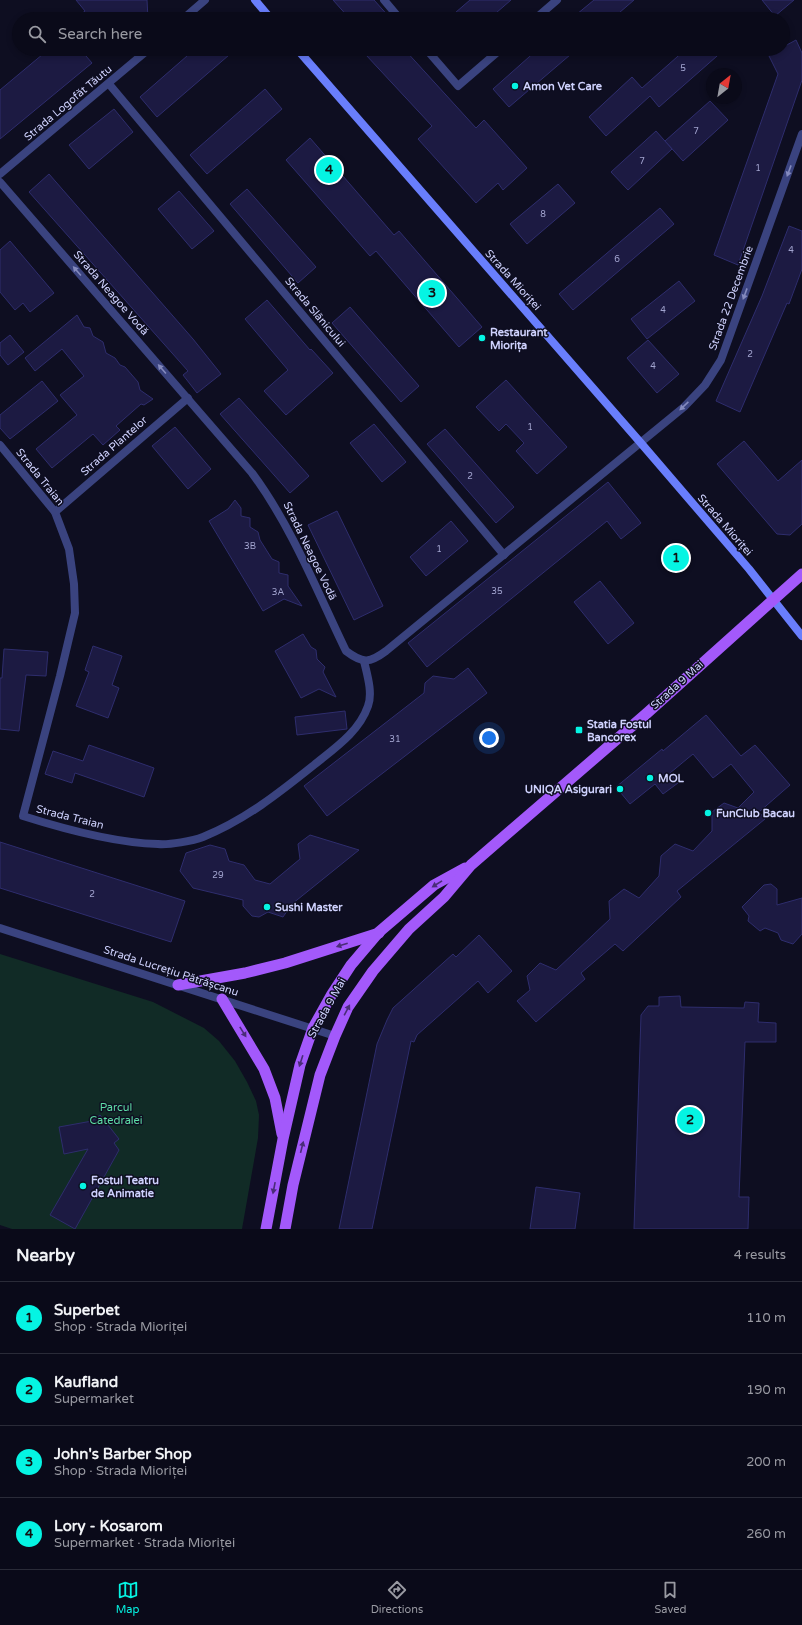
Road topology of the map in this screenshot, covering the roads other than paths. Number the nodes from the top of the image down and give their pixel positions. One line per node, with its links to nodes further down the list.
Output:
1 (205, 0): 5 (street)
2 (255, 0): 6 (main road)
3 (384, 0): 7 (street)
4 (557, 0): 8 (street)
5 (191, 12)
6 (265, 12)
7 (394, 12)
8 (543, 12)
9 (141, 56): 13 (street, Strada Logofăt Tăutu)
10 (303, 56): 18 (main road, Strada Mioriței)
11 (432, 56): 12 (street)
12 (492, 56)
13 (109, 84): 15 (street, Strada Logofăt Tăutu); 21 (street, Strada Slănicului)
14 (802, 134): 18 (street, Strada 22 Decembrie, one-way to 18)
15 (0, 174)
16 (0, 182): 17 (street, Strada Neagoe Vodă, one-way to 16)
17 (188, 398): 20 (street, Strada Plantelor); 25 (street, Strada Neagoe Vodă)
18 (640, 442): 21 (street); 23 (main road, Strada Mioriței)
19 (0, 445): 20 (street, Strada Traian)
20 (55, 512): 25 (street, Strada Traian)
21 (504, 555): 25 (street)
22 (802, 574): 23 (main road, Strada 9 Mai)
23 (774, 599): 24 (main road, Strada Mioriței); 26 (main road, Strada 9 Mai)
24 (802, 636)
25 (364, 661)
26 (471, 864): 28 (main road, Strada 9 Mai, one-way to 28); 32 (main road, Strada 9 Mai, one-way to 26)
27 (0, 928): 29 (street, Strada Lucrețiu Pătrășcanu)
28 (380, 932): 29 (main road, one-way to 29); 31 (main road, Strada 9 Mai)
29 (178, 984): 30 (street, Strada Lucrețiu Pătrășcanu)
30 (222, 999): 31 (street, Strada Lucrețiu Pătrășcanu); 33 (main road, one-way to 33)
31 (313, 1028): 32 (street, Strada Lucrețiu Pătrășcanu); 33 (main road, Strada 9 Mai, one-way to 33)
32 (335, 1036): 35 (main road, Strada 9 Mai, one-way to 32)
33 (283, 1139): 34 (main road, Strada 9 Mai, one-way to 34)
34 (266, 1229)
35 (285, 1229)

